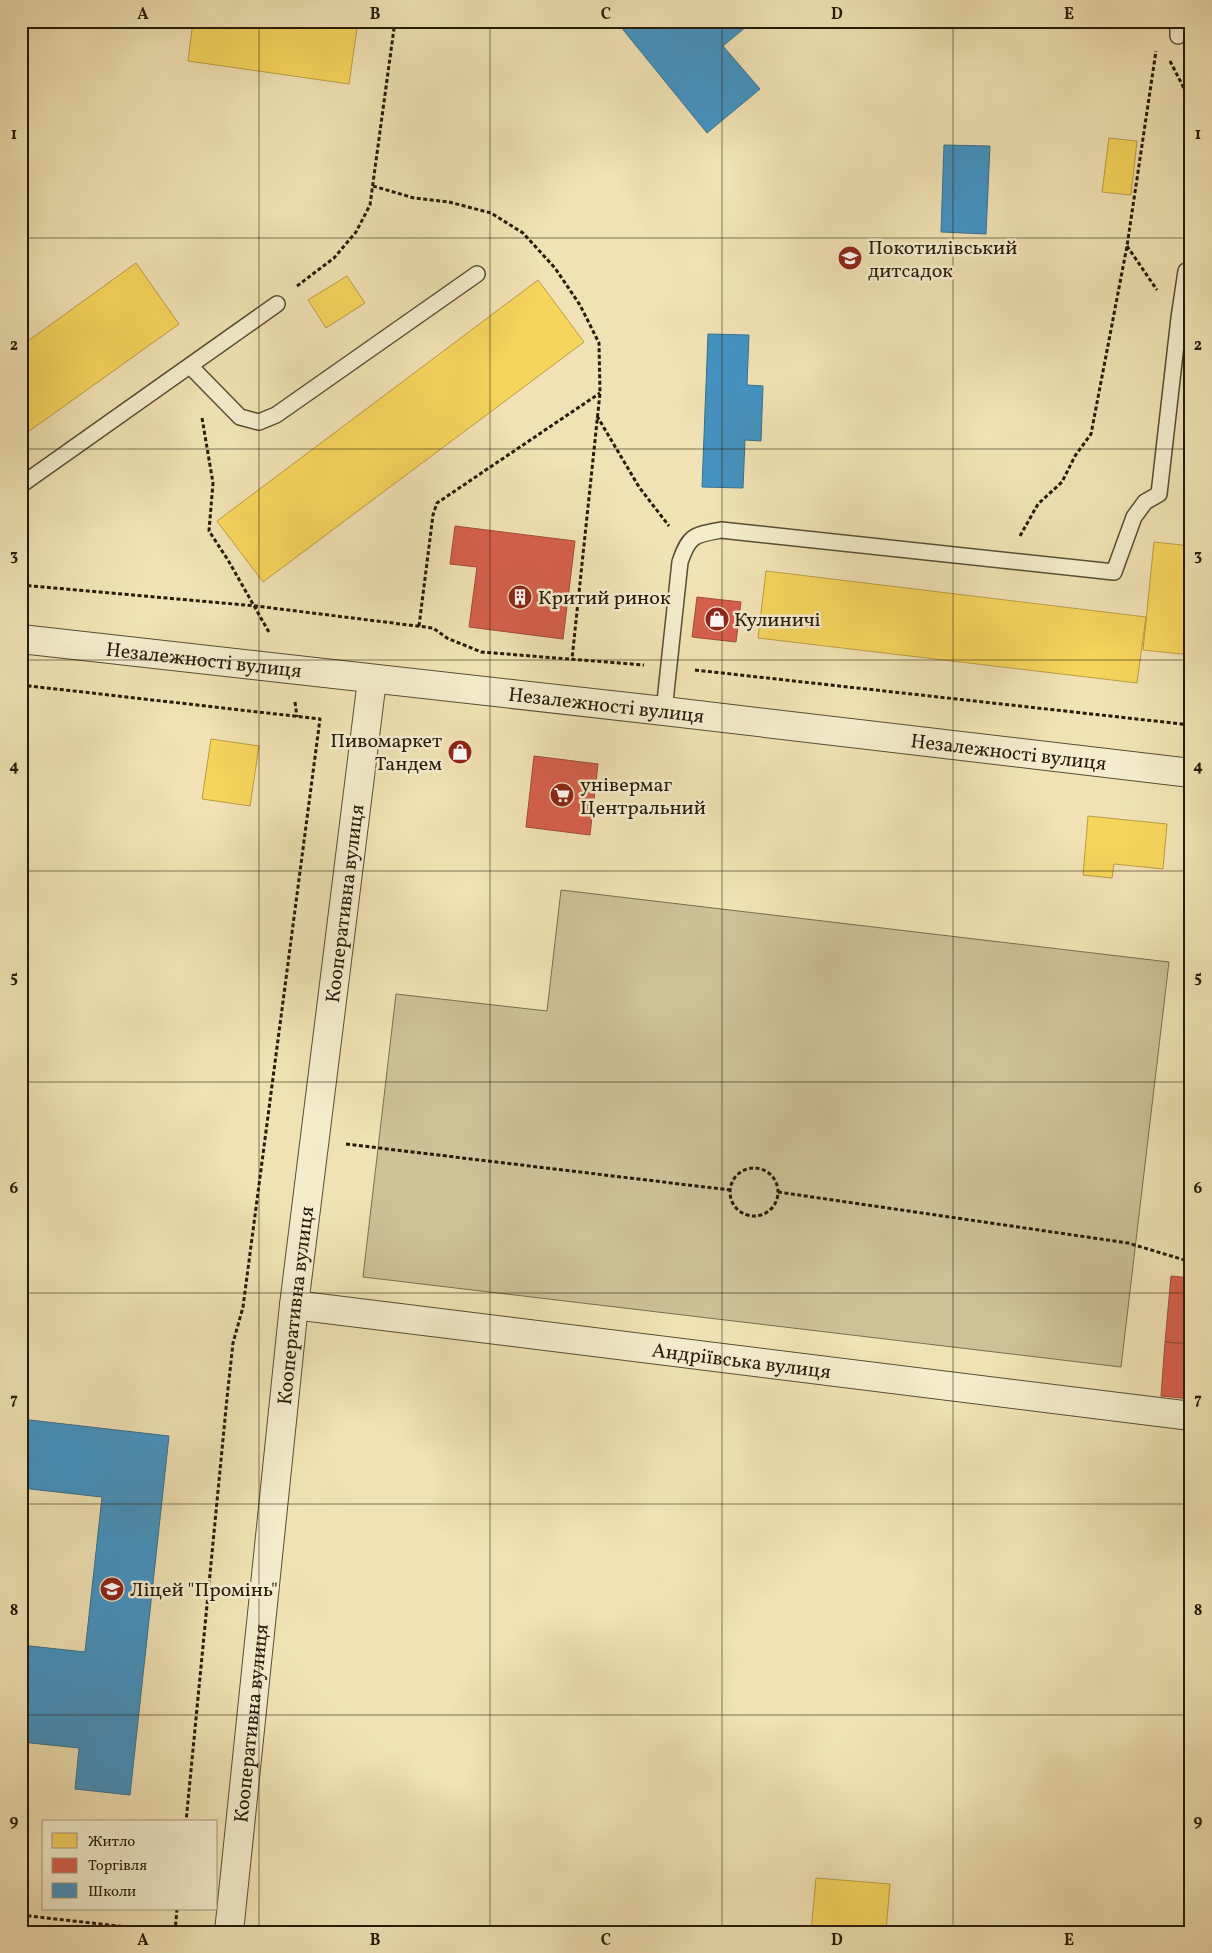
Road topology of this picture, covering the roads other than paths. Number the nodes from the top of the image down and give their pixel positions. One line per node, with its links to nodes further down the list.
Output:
1 (1186, 271): 4 (lane)
2 (477, 274): 5 (lane)
3 (277, 304): 5 (lane)
4 (1185, 319): 9 (lane)
5 (190, 366): 6 (lane)
6 (21, 486)
7 (21, 639): 8 (street, Незалежності вулиця)
8 (372, 680): 9 (street, Незалежності вулиця); 11 (street, Кооперативна вулиця)
9 (664, 711): 10 (street, Незалежності вулиця)
10 (1191, 773)
11 (294, 1306): 12 (street, Андріївська вулиця); 13 (street, Кооперативна вулиця)
12 (1191, 1416)
13 (228, 1932)

